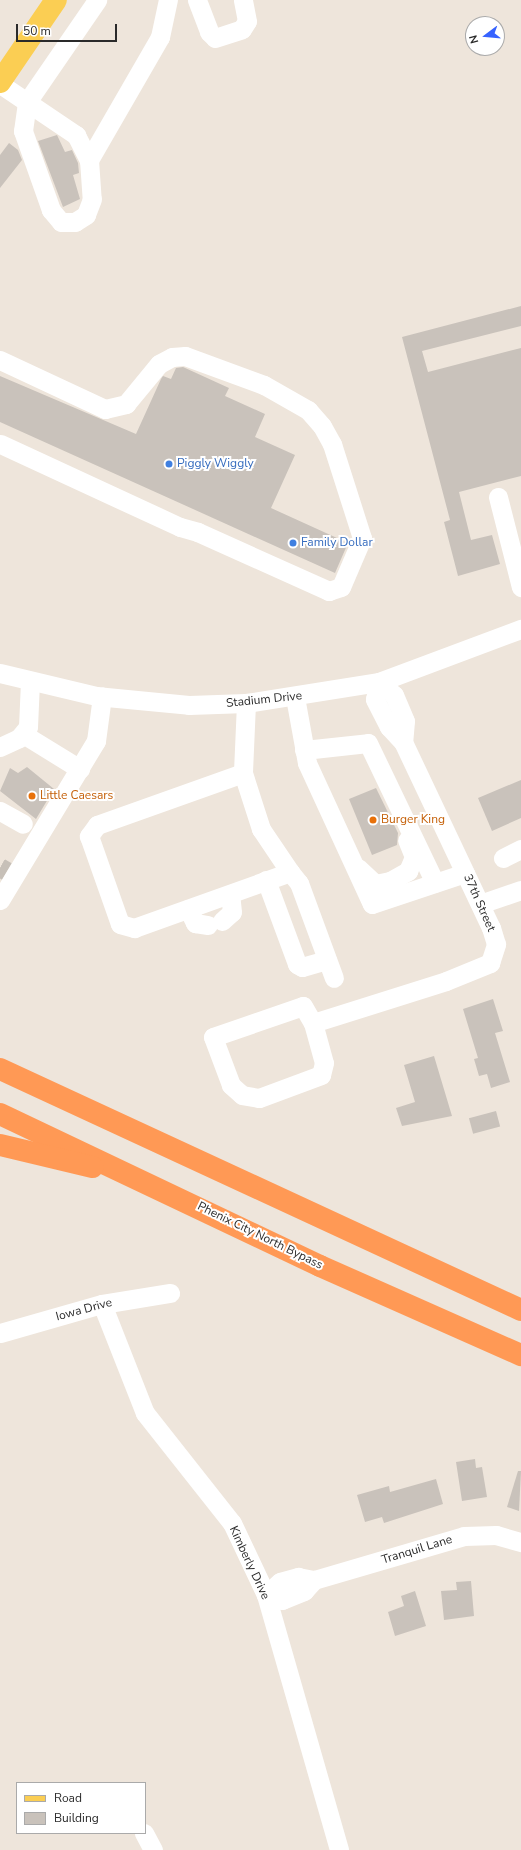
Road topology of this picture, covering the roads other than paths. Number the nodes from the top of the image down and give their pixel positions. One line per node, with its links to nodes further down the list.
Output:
1 (97, 0): 7 (street)
2 (168, 0): 8 (street)
3 (196, 0): 4 (street)
4 (243, 0)
5 (51, 2): 6 (main road)
6 (0, 83): 7 (street)
7 (27, 102): 8 (street); 8 (street)
8 (89, 160)
9 (0, 360): 10 (street)
10 (0, 444)
11 (498, 496): 12 (street)
12 (521, 587)
13 (521, 629): 16 (street, Stadium Drive)
14 (1, 675): 15 (street, Stadium Drive)
15 (30, 681): 17 (street, Stadium Drive); 20 (street)
16 (379, 682): 18 (street, Stadium Drive); 23 (street, 37th Street)
17 (102, 696): 19 (street, Stadium Drive); 24 (street)
18 (295, 698): 19 (street, Stadium Drive); 22 (street)
19 (246, 703): 25 (street)
20 (23, 734): 21 (street); 24 (street)
21 (0, 747)
22 (304, 750): 26 (street); 29 (street)
23 (412, 761): 26 (street); 33 (street, 37th Street)
24 (80, 768): 28 (street)
25 (243, 773): 32 (street); 40 (street)
26 (387, 779): 29 (street); 35 (street)
27 (0, 811): 28 (street)
28 (30, 829): 38 (street)
29 (345, 846): 35 (street)
30 (521, 849): 31 (street)
31 (503, 858)
32 (290, 872): 34 (street); 41 (street)
33 (465, 873): 35 (street); 39 (street, 37th Street)
34 (266, 880): 37 (street); 41 (street)
35 (435, 883)
36 (521, 890): 39 (street)
37 (230, 894): 40 (street); 40 (street)
38 (0, 900)
39 (480, 904): 43 (street, 37th Street)
40 (188, 909)
41 (327, 960): 42 (street)
42 (334, 978)
43 (313, 1023): 43 (street)
44 (0, 1057): 47 (highway)
45 (0, 1069): 47 (highway)
46 (0, 1114): 49 (highway, Phenix City North Bypass)
47 (101, 1116): 52 (highway)
48 (0, 1144): 49 (highway)
49 (137, 1178): 54 (highway, Phenix City North Bypass)
50 (170, 1293): 51 (street, Iowa Drive)
51 (102, 1304): 53 (street, Iowa Drive); 56 (street, Kimberly Drive)
52 (521, 1310)
53 (0, 1333)
54 (521, 1355)
55 (521, 1542): 56 (street, Tranquil Lane)
56 (266, 1595): 59 (street, Kimberly Drive)
57 (144, 1834): 58 (street)
58 (152, 1850)
59 (339, 1850)

